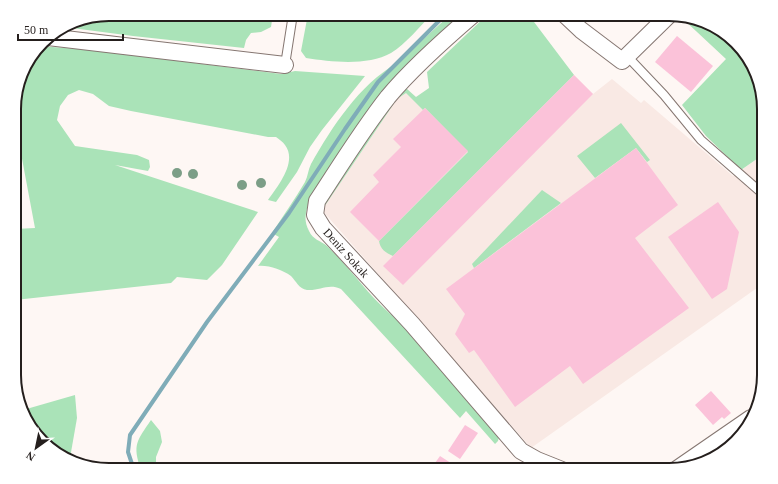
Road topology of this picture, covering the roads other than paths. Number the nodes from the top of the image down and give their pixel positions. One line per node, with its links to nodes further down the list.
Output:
1 (293, 21): 7 (lane)
2 (465, 21): 11 (street, Deniz Sokak)
3 (571, 21): 6 (street)
4 (663, 21): 6 (street)
5 (57, 38): 7 (street)
6 (627, 56): 8 (lane)
7 (285, 65)
8 (757, 189)
9 (742, 424): 10 (street)
10 (690, 460)
11 (544, 463)

